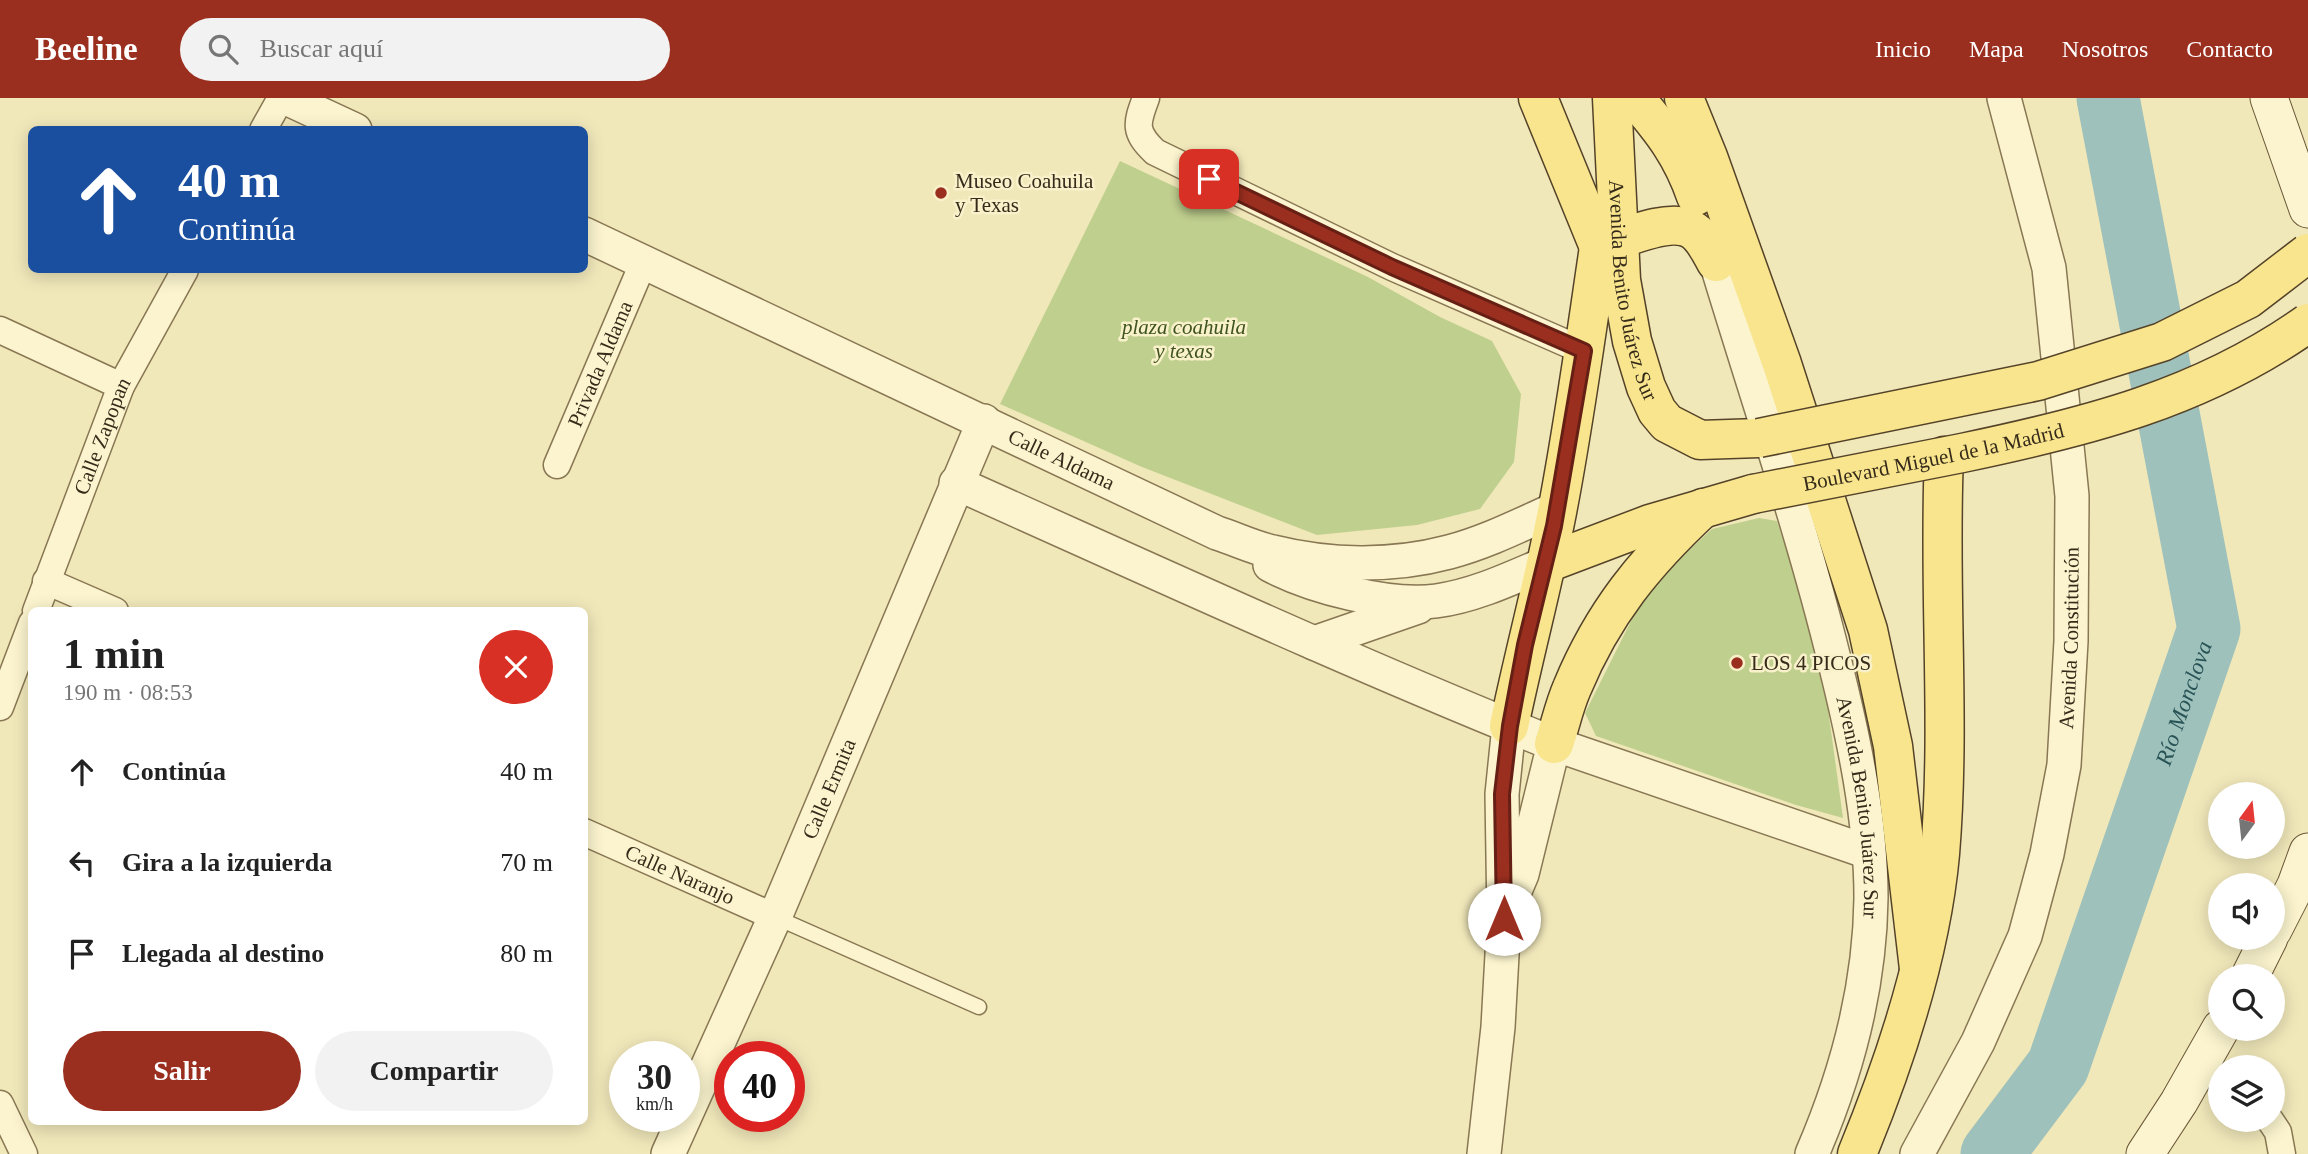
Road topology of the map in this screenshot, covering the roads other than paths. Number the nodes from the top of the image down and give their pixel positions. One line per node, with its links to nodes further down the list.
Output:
1 (281, 98): 10 (street)
2 (286, 98): 11 (street)
3 (1146, 98): 21 (street)
4 (1538, 98): 14 (main road)
5 (1612, 98): 14 (main road, Avenida Benito Juárez Sur)
6 (1635, 98): 17 (main road)
7 (1684, 98): 47 (main road)
8 (2004, 98): 57 (street, Avenida Constitución)
9 (2269, 98): 12 (main road)
10 (265, 126)
11 (346, 126)
12 (2308, 209)
13 (588, 236): 16 (street, Calle Aldama)
14 (1609, 243): 15 (main road, Avenida Benito Juárez Sur, bridge); 17 (main road); 21 (main road)
15 (2308, 253)
16 (644, 261): 23 (street, Calle Aldama); 25 (street, Privada Aldama)
17 (1716, 262): 42 (street, Avenida Benito Juárez Sur)
18 (183, 273): 22 (street, Calle Zapopan)
19 (2308, 323): 24 (main road, Boulevard Miguel de la Madrid, bridge)
20 (0, 330): 22 (street)
21 (1584, 351): 27 (main road)
22 (121, 386): 31 (street, Calle Zapopan)
23 (984, 421): 26 (street, Calle Ermita); 29 (street, Calle Aldama)
24 (1944, 457): 28 (main road, Boulevard Miguel de la Madrid, bridge); 47 (main road)
25 (557, 465)
26 (956, 483): 36 (street); 45 (street, Calle Ermita)
27 (1558, 508): 29 (street, Calle Aldama); 30 (main road)
28 (1703, 508): 30 (main road, Boulevard Miguel de la Madrid); 40 (main road)
29 (1217, 533): 32 (street)
30 (1547, 563): 32 (street); 39 (main road)
31 (46, 581): 33 (street, Calle Zapopan); 34 (street)
32 (1435, 601): 36 (street)
33 (37, 607)
34 (106, 607)
35 (28, 626): 37 (street)
36 (1314, 643): 39 (street)
37 (11, 644): 38 (street)
38 (0, 704)
39 (1510, 726): 40 (street); 46 (street)
40 (1554, 744): 42 (street); 46 (street)
41 (588, 834): 45 (street, Calle Naranjo)
42 (1868, 852): 55 (street, Avenida Benito Juárez Sur)
43 (2308, 852): 44 (main road)
44 (2285, 907)
45 (775, 917): 48 (lane); 53 (street, Calle Ermita)
46 (1504, 919): 54 (street)
47 (1919, 969): 56 (main road)
48 (979, 1007)
49 (2215, 1053): 58 (main road)
50 (0, 1104): 52 (street)
51 (2278, 1132): 59 (street)
52 (24, 1154)
53 (668, 1154)
54 (1484, 1154)
55 (1812, 1154)
56 (1857, 1154)
57 (1917, 1154)
58 (2145, 1154)
59 (2283, 1154)

